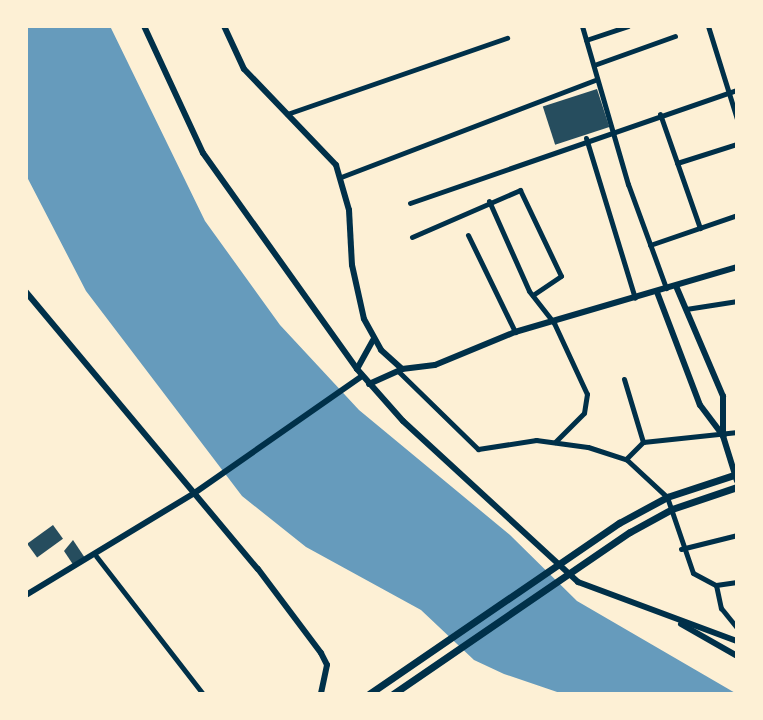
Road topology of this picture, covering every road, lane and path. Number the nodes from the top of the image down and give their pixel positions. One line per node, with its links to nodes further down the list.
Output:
1 (144, 26): 40 (street)
2 (224, 26): 13 (street)
3 (582, 26): 8 (street)
4 (628, 26): 8 (street)
5 (708, 26): 12 (street)
6 (675, 36): 9 (street)
7 (507, 38): 13 (street)
8 (586, 40): 9 (street)
9 (594, 65): 10 (street)
10 (598, 79): 16 (street); 20 (street)
11 (737, 90): 12 (street)
12 (729, 92): 14 (street); 15 (street)
13 (287, 114): 20 (street)
14 (660, 114): 16 (street); 19 (street)
15 (737, 119)
16 (612, 129): 17 (street); 27 (street)
17 (586, 138): 22 (street); 34 (street)
18 (737, 144): 19 (street)
19 (677, 163): 24 (street)
20 (341, 177): 39 (street)
21 (489, 201): 26 (street); 33 (street); 33 (street)
22 (410, 203)
23 (737, 215): 24 (street)
24 (700, 228): 27 (street)
25 (468, 235): 38 (street)
26 (412, 237)
27 (650, 245): 30 (street)
28 (737, 267): 29 (street)
29 (676, 286): 30 (street); 36 (street)
30 (666, 289): 32 (street)
31 (26, 292): 51 (street)
32 (657, 292): 34 (street); 46 (street)
33 (533, 295): 37 (street)
34 (635, 298): 37 (street)
35 (737, 301): 36 (street)
36 (685, 310): 46 (street)
37 (554, 323): 38 (street); 47 (street)
38 (515, 332): 41 (street)
39 (373, 340): 40 (street); 41 (street)
40 (357, 369): 42 (street)
41 (400, 370): 44 (street); 47 (street)
42 (362, 376): 44 (street); 51 (street)
43 (624, 379): 48 (street)
44 (369, 384): 60 (street)
45 (737, 432): 46 (street)
46 (723, 436): 48 (street); 50 (street)
47 (555, 442): 49 (street)
48 (643, 442): 49 (street)
49 (626, 459): 52 (street)
50 (737, 479): 52 (main road); 53 (main road)
51 (193, 494): 56 (street); 65 (street)
52 (667, 497): 53 (street); 66 (main road)
53 (672, 509): 55 (street); 67 (main road)
54 (737, 535): 55 (street)
55 (681, 549): 58 (street)
56 (96, 556): 59 (street); 64 (street)
57 (737, 582): 58 (street)
58 (716, 585): 61 (street)
59 (26, 595)
60 (677, 621): 62 (street); 63 (street)
61 (737, 628)
62 (737, 641)
63 (737, 656)
64 (203, 694)
65 (321, 694)
66 (369, 694)
67 (393, 694)

